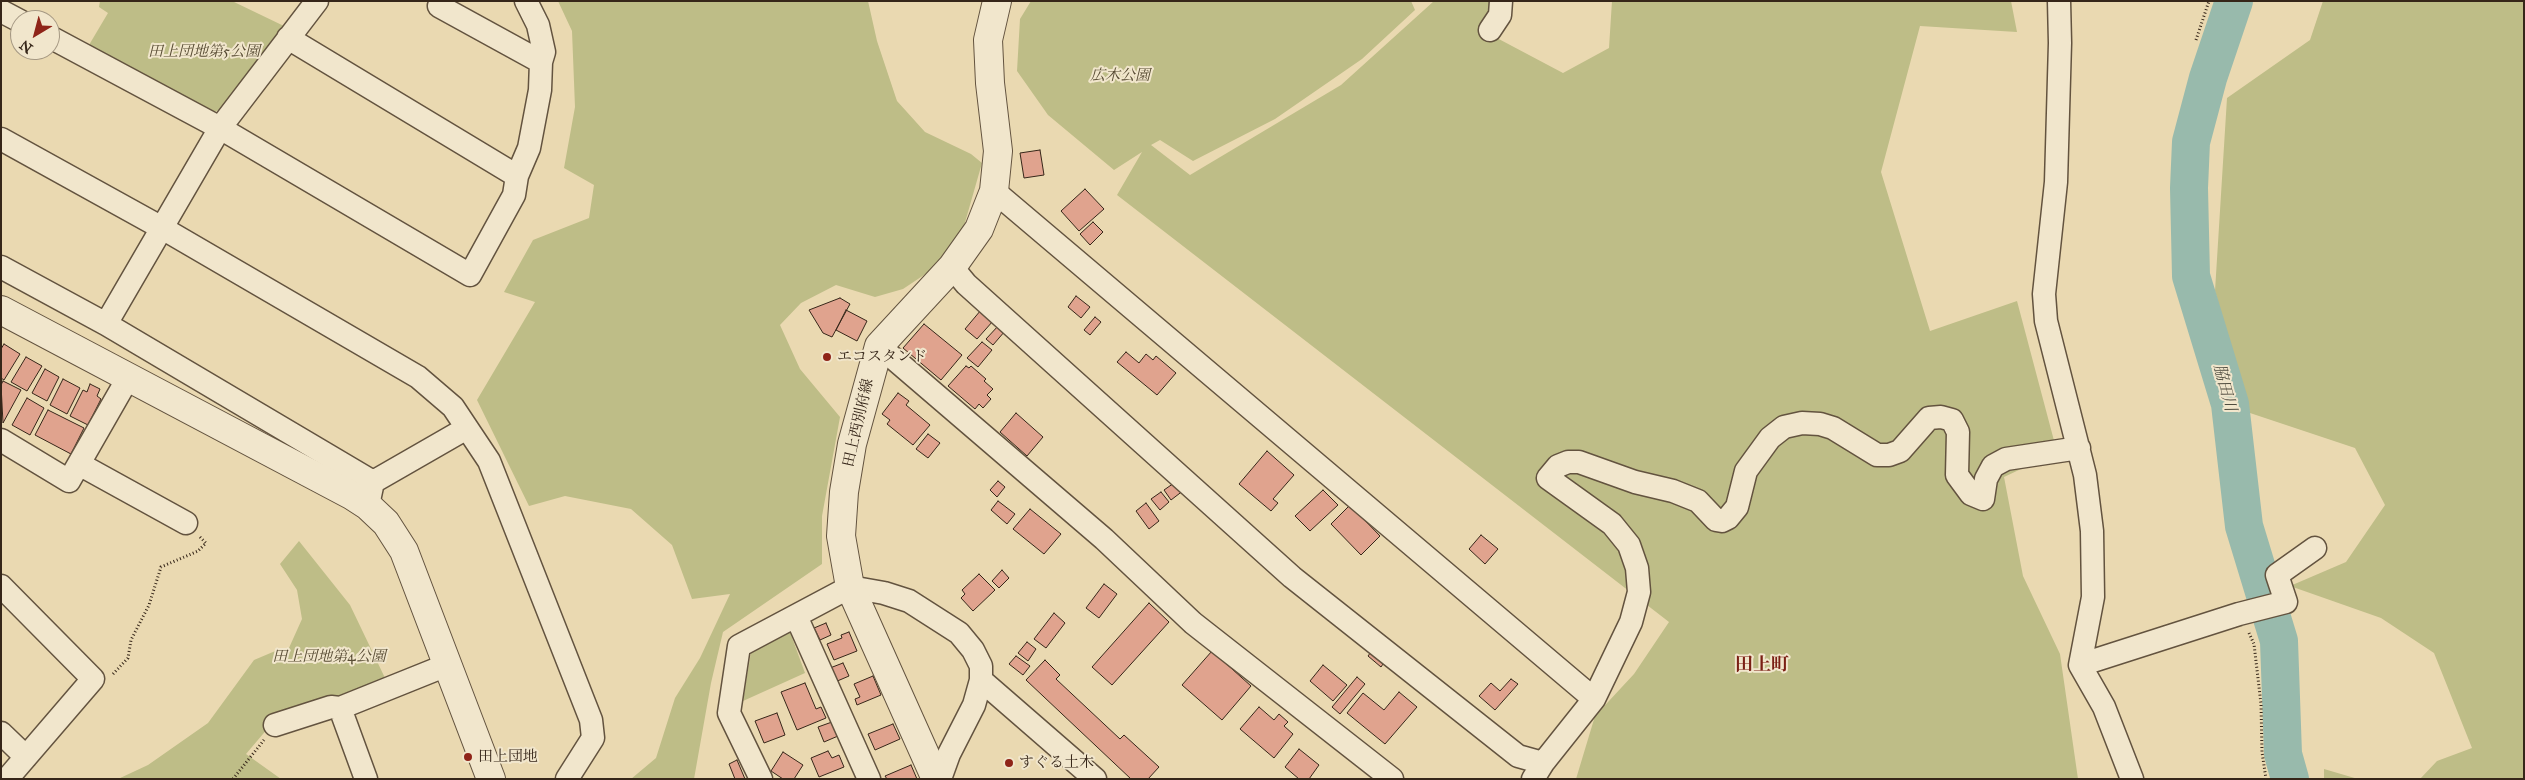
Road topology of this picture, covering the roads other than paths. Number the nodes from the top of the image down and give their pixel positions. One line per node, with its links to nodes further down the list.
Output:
1 (317, 1): 8 (street)
2 (441, 1): 10 (street)
3 (526, 1): 10 (street)
4 (997, 1): 14 (street, 田上西別府線)
5 (1501, 1): 7 (street)
6 (2059, 1): 24 (street)
7 (1490, 30)
8 (288, 38): 11 (street); 13 (street)
9 (60, 43): 11 (street)
10 (540, 62): 13 (street)
11 (220, 128): 13 (street); 15 (street)
12 (1, 139): 15 (street)
13 (517, 176)
14 (994, 191): 17 (street, 田上西別府線); 35 (street)
15 (162, 228): 19 (street); 22 (street)
16 (1, 266): 19 (street)
17 (952, 267): 20 (street, 田上西別府線); 40 (street)
18 (1, 310): 21 (street)
19 (106, 324): 26 (street)
20 (879, 346): 30 (street, 田上西別府線); 50 (street)
21 (128, 378): 25 (street); 26 (street)
22 (467, 428): 26 (street); 44 (street)
23 (1, 440): 25 (street)
24 (2079, 448): 33 (street); 35 (street)
25 (79, 464): 27 (street)
26 (371, 494): 32 (street)
27 (186, 523)
28 (2314, 548): 33 (street)
29 (1, 586): 39 (street)
30 (850, 587): 31 (street); 34 (street); 47 (street, 田上西別府線)
31 (796, 616): 45 (street); 46 (street)
32 (447, 664): 36 (street); 43 (street)
33 (2080, 665): 51 (street)
34 (982, 680): 48 (street); 49 (street)
35 (1594, 698): 40 (street)
36 (340, 708): 37 (street); 42 (street)
37 (275, 725)
38 (1, 733): 39 (street)
39 (26, 756): 41 (street)
40 (1538, 771)
41 (7, 779)
42 (366, 779)
43 (491, 779)
44 (566, 779)
45 (761, 779)
46 (870, 779)
47 (936, 779)
48 (940, 779)
49 (1095, 779)
50 (1392, 779)
51 (2132, 779)

